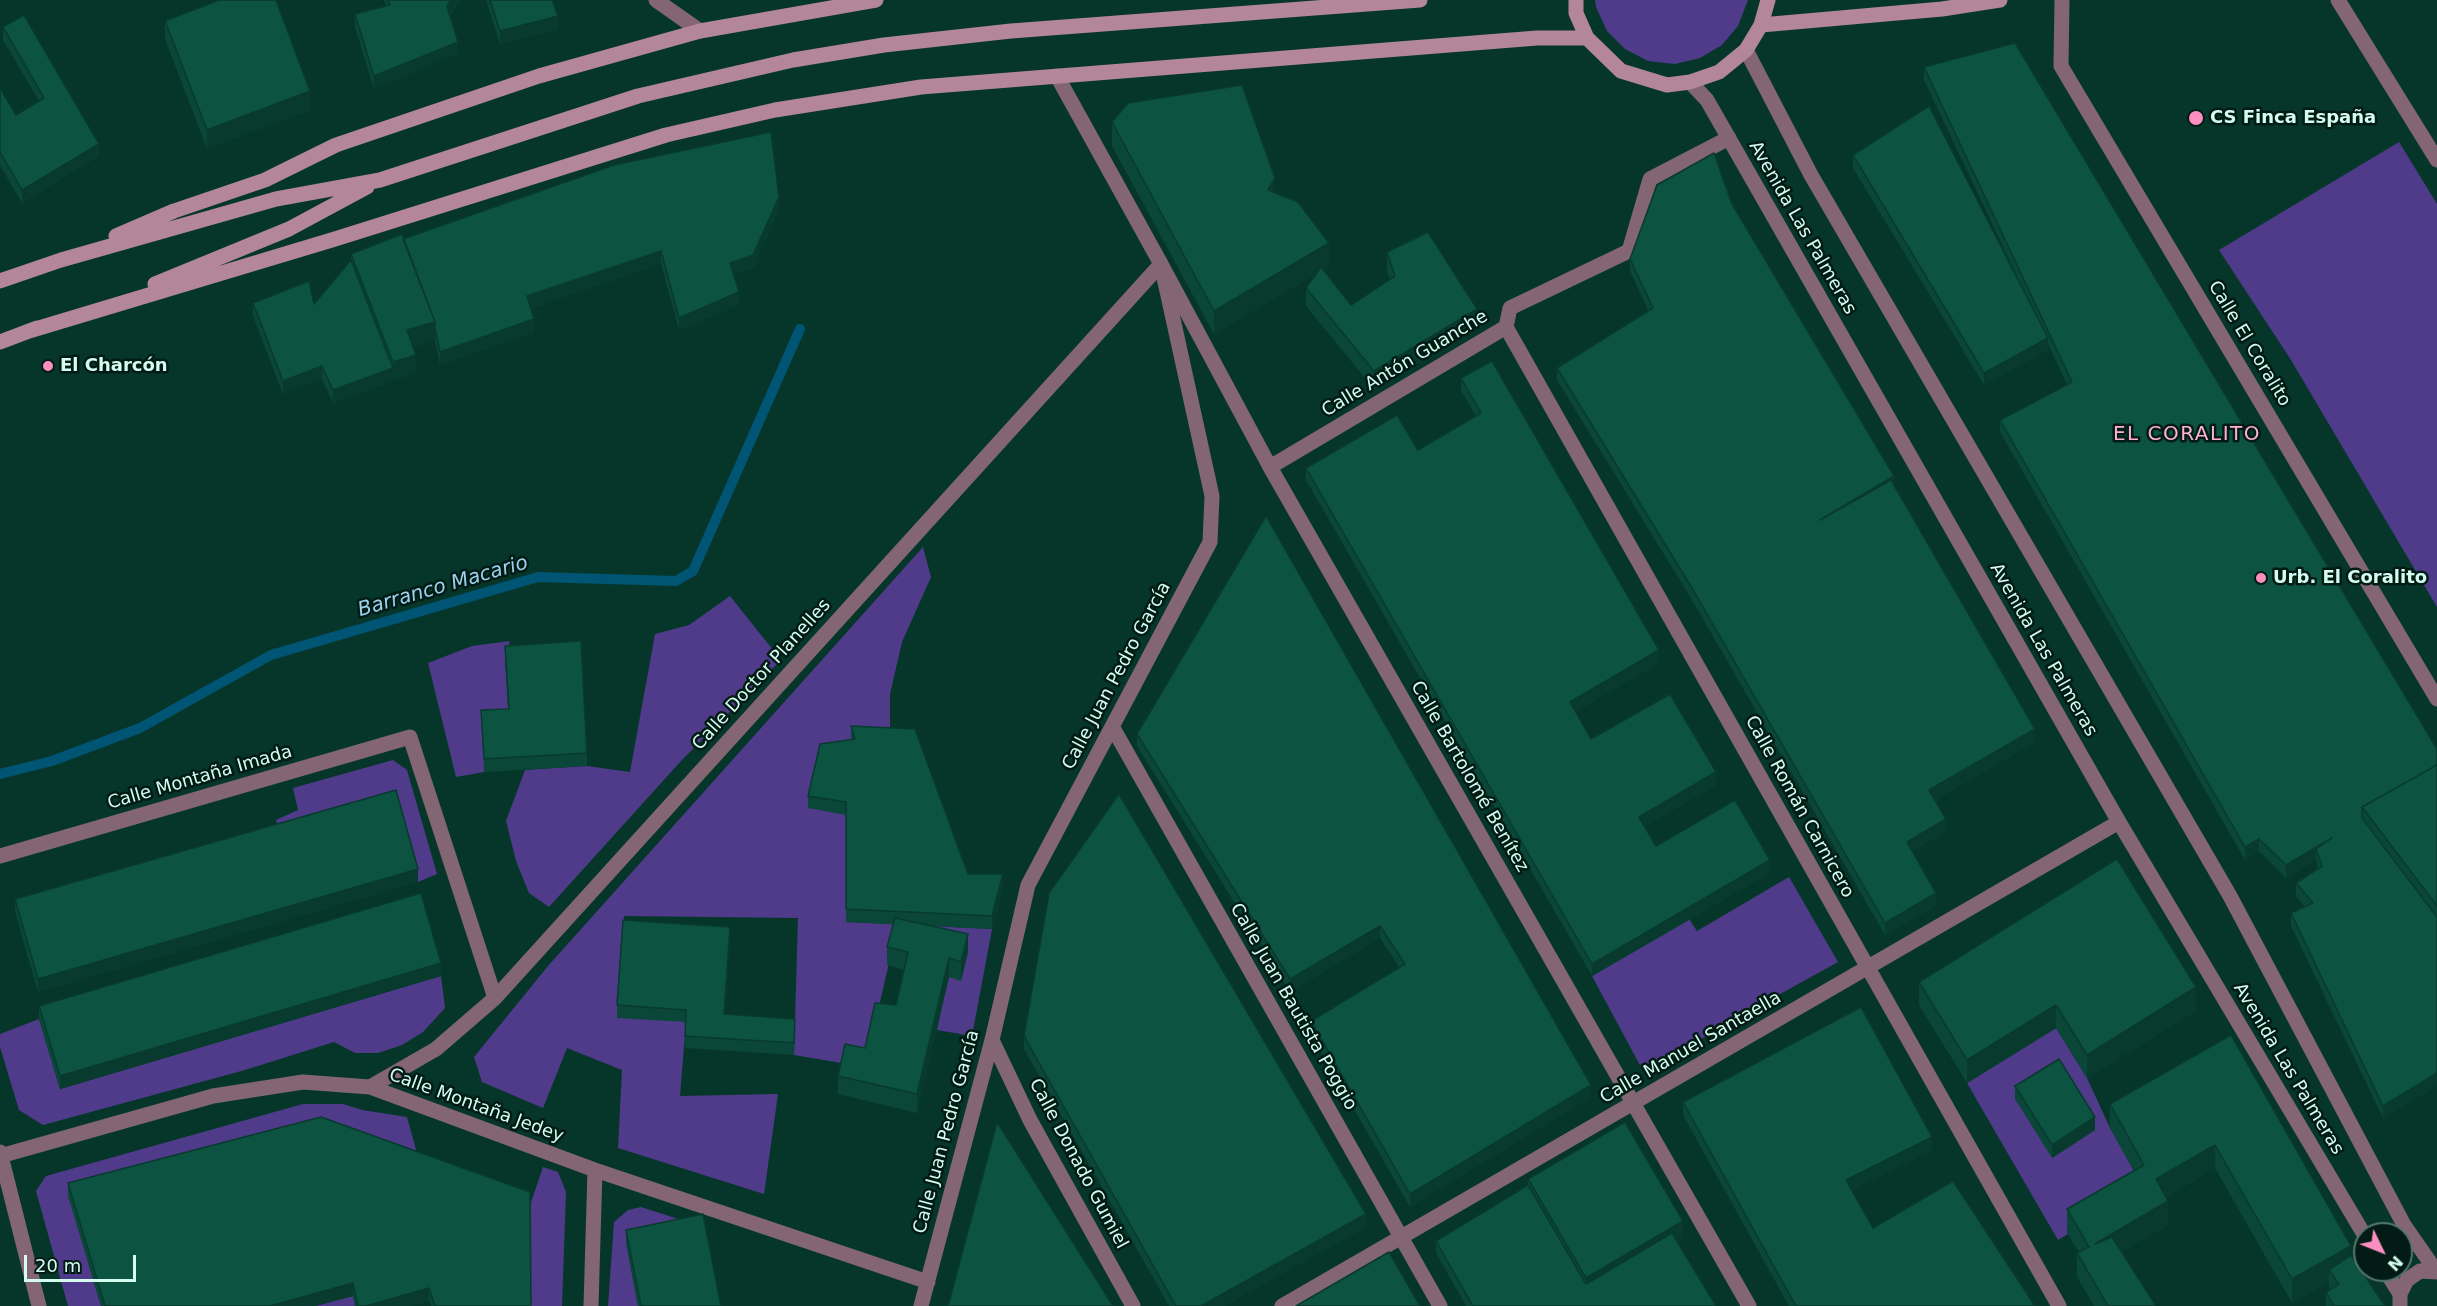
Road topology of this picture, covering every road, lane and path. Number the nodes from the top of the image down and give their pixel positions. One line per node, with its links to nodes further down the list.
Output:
1 (656, 0): 10 (street)
2 (876, 0): 10 (main road)
3 (1420, 0): 17 (main road)
4 (1576, 0): 11 (main road)
5 (1768, 0): 9 (main road)
6 (2000, 0): 9 (main road)
7 (2062, 0): 25 (street, Calle El Coralito)
8 (2338, 0): 16 (street)
9 (1761, 25): 12 (main road)
10 (700, 31): 18 (main road)
11 (1587, 38): 13 (main road); 14 (main road)
12 (1746, 50): 14 (main road); 38 (street, Avenida Las Palmeras)
13 (1057, 76): 19 (street, Calle Juan Pedro García); 22 (main road)
14 (1690, 82): 15 (street, Avenida Las Palmeras)
15 (1728, 138): 21 (street, Calle Antón Guanche); 27 (street, Avenida Las Palmeras)
16 (2437, 160)
17 (380, 180): 18 (main road); 22 (main road)
18 (61, 260): 20 (main road)
19 (1161, 264): 24 (street, Calle Bartolomé Benítez); 26 (street, Calle Juan Pedro García); 30 (street, Calle Doctor Planelles)
20 (0, 281)
21 (1506, 327): 24 (street, Calle Antón Guanche); 29 (street, Calle Román Carnicero)
22 (29, 331): 23 (main road)
23 (0, 342)
24 (1270, 467): 33 (street, Calle Bartolomé Benítez)
25 (2437, 699)
26 (1113, 728): 31 (street, Calle Juan Pedro García); 37 (street, Calle Juan Bautista Poggio)
27 (2119, 822): 29 (street, Calle Manuel Santaella); 36 (street, Avenida Las Palmeras)
28 (0, 856): 30 (street, Calle Montaña Imada)
29 (1868, 969): 33 (street, Calle Manuel Santaella); 49 (street, Calle Román Carnicero)
30 (495, 998): 32 (street, Calle Doctor Planelles)
31 (992, 1040): 39 (street, Calle Juan Pedro García); 45 (street, Calle Donado Gumiel)
32 (370, 1087): 34 (street, Calle Montaña Jedey); 35 (street, Calle Montaña Jedey)
33 (1632, 1104): 37 (street, Calle Manuel Santaella); 48 (street, Calle Bartolomé Benítez)
34 (0, 1154): 42 (street)
35 (595, 1170): 39 (street, Calle Montaña Jedey); 43 (street)
36 (2357, 1222)
37 (1402, 1238): 46 (street, Calle Manuel Santaella); 47 (street, Calle Juan Bautista Poggio)
38 (2437, 1272): 41 (street)
39 (928, 1282): 44 (street, Calle Juan Pedro García)
40 (2391, 1282): 41 (street)
41 (2400, 1300)
42 (39, 1306)
43 (591, 1306)
44 (921, 1306)
45 (1133, 1306)
46 (1282, 1306)
47 (1440, 1306)
48 (1749, 1306)
49 (2059, 1306)

